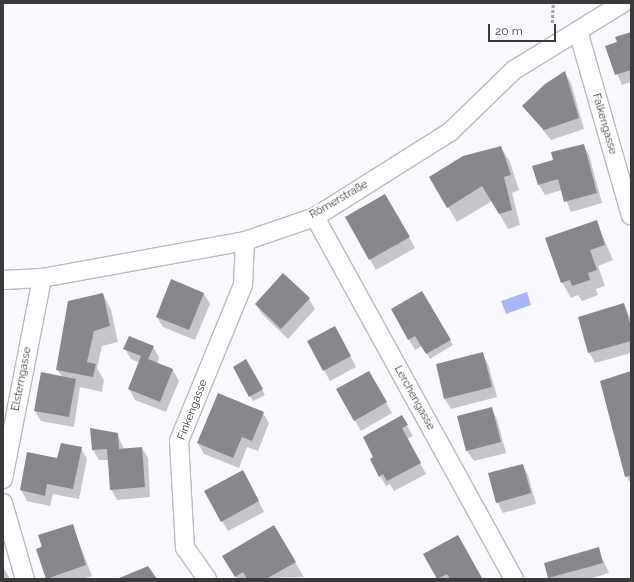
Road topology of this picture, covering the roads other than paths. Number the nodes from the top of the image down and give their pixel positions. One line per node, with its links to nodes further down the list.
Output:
1 (623, 3): 2 (street, Römerstraße)
2 (578, 32): 3 (street, Römerstraße); 4 (street, Falkengasse)
3 (315, 216): 5 (street, Römerstraße); 12 (street, Lerchengasse)
4 (631, 216)
5 (245, 240): 6 (street, Römerstraße); 11 (street, Finkengasse)
6 (42, 278): 7 (street, Römerstraße); 8 (street, Elsterngasse)
7 (3, 280)
8 (3, 479)
9 (3, 503): 10 (street)
10 (25, 579)
11 (208, 579)
12 (514, 579)

